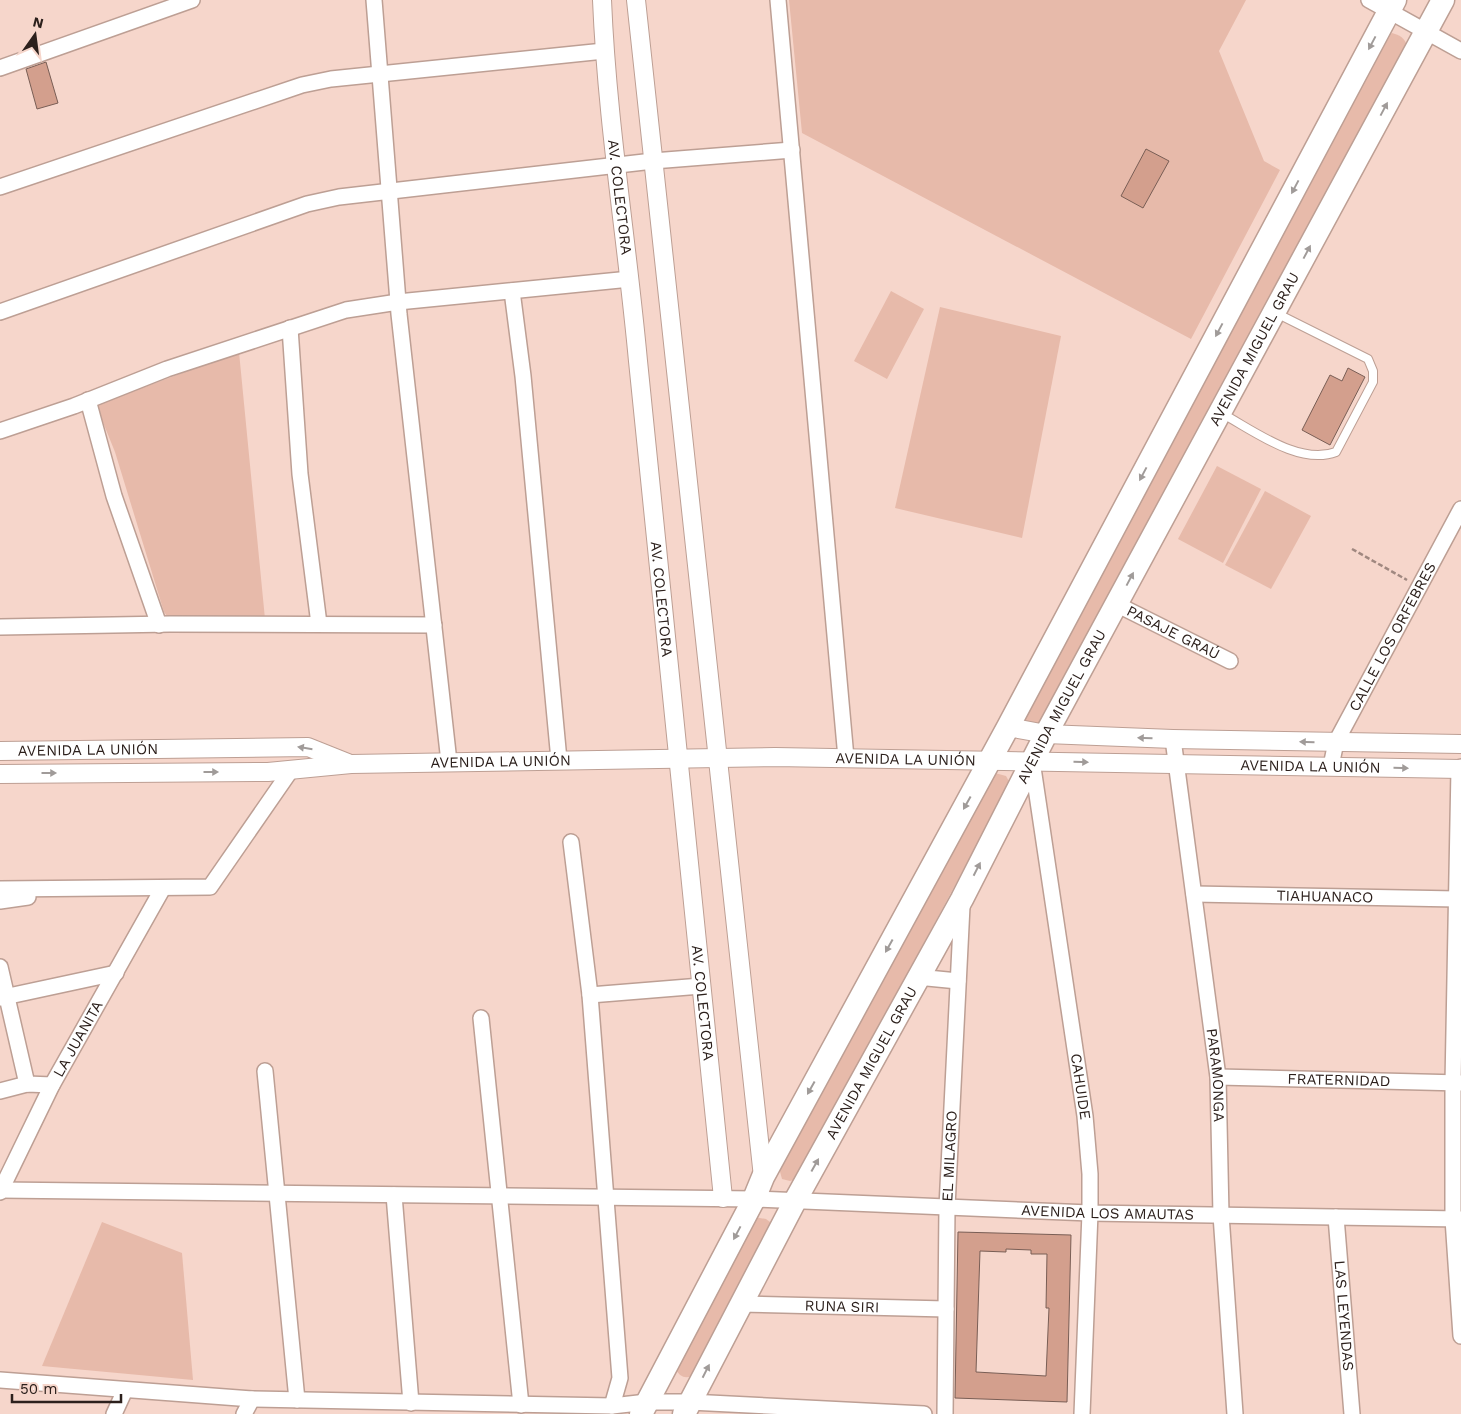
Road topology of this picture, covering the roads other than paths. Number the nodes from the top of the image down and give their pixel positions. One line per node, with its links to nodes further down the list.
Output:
1 (192, 0): 12 (street)
2 (374, 0): 13 (street)
3 (602, 0): 10 (street, AV. COLECTORA)
4 (636, 0): 15 (street)
5 (778, 0): 14 (street)
6 (1369, 0): 8 (street)
7 (1443, 0): 9 (main road, AVENIDA MIGUEL GRAU)
8 (1392, 5): 9 (street); 35 (main road, one-way to 35)
9 (1426, 32): 11 (street); 23 (main road, AVENIDA MIGUEL GRAU, one-way to 9)
10 (604, 51): 13 (street); 16 (street, AV. COLECTORA)
11 (1461, 51)
12 (0, 68)
13 (381, 74): 17 (street); 18 (street)
14 (792, 150): 15 (street); 43 (street)
15 (653, 161): 16 (street); 42 (street)
16 (616, 165): 18 (street); 19 (street, AV. COLECTORA)
17 (0, 187)
18 (388, 190): 21 (street); 22 (street)
19 (630, 279): 20 (street); 41 (street, AV. COLECTORA)
20 (512, 291): 21 (street); 44 (street)
21 (398, 302): 24 (street); 32 (street)
22 (0, 312)
23 (1274, 312): 26 (main road, AVENIDA MIGUEL GRAU); 26 (lane)
24 (290, 328): 25 (street); 31 (street)
25 (88, 400): 27 (street); 30 (street)
26 (1220, 413): 29 (main road, AVENIDA MIGUEL GRAU, one-way to 26)
27 (0, 431)
28 (1461, 510): 38 (street, CALLE LOS ORFEBRES)
29 (1116, 604): 34 (street, PASAJE GRAÚ); 36 (main road, AVENIDA MIGUEL GRAU)
30 (159, 624): 31 (street); 33 (street)
31 (319, 624): 32 (street)
32 (434, 625): 47 (street)
33 (0, 627)
34 (1230, 662)
35 (1008, 727): 36 (street, AVENIDA LA UNIÓN); 45 (main road)
36 (1046, 734): 37 (street, AVENIDA LA UNIÓN, one-way to 36); 46 (main road, AVENIDA MIGUEL GRAU)
37 (1173, 739): 38 (street, AVENIDA LA UNIÓN, one-way to 37); 48 (street, PARAMONGA)
38 (1336, 742): 39 (street, AVENIDA LA UNIÓN); 50 (street, CALLE LOS ORFEBRES)
39 (1461, 744)
40 (0, 751): 49 (street, AVENIDA LA UNIÓN, one-way to 40)
41 (677, 758): 42 (street, AVENIDA LA UNIÓN); 44 (street, AVENIDA LA UNIÓN); 66 (street, AV. COLECTORA)
42 (718, 758): 43 (street, AVENIDA LA UNIÓN); 76 (street)
43 (846, 758): 45 (street, AVENIDA LA UNIÓN)
44 (559, 760): 47 (street, AVENIDA LA UNIÓN)
45 (990, 760): 46 (street, AVENIDA LA UNIÓN); 76 (main road, one-way to 76)
46 (1032, 761): 48 (street, AVENIDA LA UNIÓN, one-way to 48); 59 (main road, AVENIDA MIGUEL GRAU, one-way to 46); 86 (street, CAHUIDE)
47 (449, 762): 49 (street, AVENIDA LA UNIÓN)
48 (1177, 763): 50 (street, AVENIDA LA UNIÓN); 58 (street, PARAMONGA)
49 (351, 764): 52 (street, AVENIDA LA UNIÓN)
50 (1331, 766): 51 (street, AVENIDA LA UNIÓN, one-way to 51)
51 (1460, 769): 60 (street)
52 (291, 770): 53 (street, AVENIDA LA UNIÓN, one-way to 52); 55 (street)
53 (0, 774)
54 (571, 842): 67 (street)
55 (163, 888): 57 (street); 63 (street, LA JUANITA)
56 (0, 889): 57 (street)
57 (78, 889): 61 (street)
58 (1194, 894): 60 (street, TIAHUANACO); 71 (street, PARAMONGA)
59 (962, 899): 64 (main road, AVENIDA MIGUEL GRAU); 65 (street, EL MILAGRO)
60 (1457, 899): 72 (street)
61 (0, 901)
62 (0, 967): 68 (street)
63 (116, 973): 68 (street); 74 (street, LA JUANITA)
64 (917, 977): 65 (street); 84 (main road, AVENIDA MIGUEL GRAU, one-way to 64)
65 (958, 980): 85 (street, EL MILAGRO)
66 (701, 986): 67 (street); 82 (street, AV. COLECTORA)
67 (590, 996): 81 (street)
68 (4, 998): 73 (street)
69 (481, 1018): 80 (street)
70 (265, 1070): 78 (street)
71 (1218, 1077): 72 (street, FRATERNIDAD); 87 (street, PARAMONGA)
72 (1457, 1083): 89 (street)
73 (27, 1084): 74 (street); 75 (street)
74 (52, 1085): 77 (street, LA JUANITA)
75 (0, 1091)
76 (763, 1177): 83 (main road)
77 (0, 1191): 78 (street, AVENIDA LOS AMAUTAS)
78 (277, 1193): 79 (street, AVENIDA LOS AMAUTAS); 96 (street)
79 (394, 1194): 80 (street, AVENIDA LOS AMAUTAS); 97 (street)
80 (500, 1196): 81 (street, AVENIDA LOS AMAUTAS); 99 (street)
81 (607, 1197): 82 (street, AVENIDA LOS AMAUTAS); 98 (street)
82 (723, 1198): 83 (street, AVENIDA LOS AMAUTAS)
83 (754, 1199): 84 (street, AVENIDA LOS AMAUTAS); 100 (main road, one-way to 100)
84 (795, 1200): 85 (street, AVENIDA LOS AMAUTAS); 90 (main road, AVENIDA MIGUEL GRAU)
85 (947, 1207): 86 (street, AVENIDA LOS AMAUTAS); 91 (street, EL MILAGRO)
86 (1090, 1213): 87 (street, AVENIDA LOS AMAUTAS); 106 (street, CAHUIDE)
87 (1221, 1216): 88 (street, AVENIDA LOS AMAUTAS); 107 (street, PARAMONGA)
88 (1336, 1218): 89 (street, AVENIDA LOS AMAUTAS); 108 (street, LAS LEYENDAS)
89 (1457, 1219): 92 (street)
90 (740, 1304): 91 (street, RUNA SIRI); 101 (main road, AVENIDA MIGUEL GRAU, one-way to 90)
91 (946, 1309): 105 (street, EL MILAGRO)
92 (1461, 1336)
93 (0, 1380): 94 (street)
94 (125, 1390): 95 (street); 102 (street)
95 (252, 1399): 96 (street); 103 (street)
96 (297, 1400): 97 (street)
97 (411, 1403): 99 (street)
98 (612, 1406): 99 (street); 100 (street)
99 (511, 1408)
100 (644, 1408): 101 (street)
101 (687, 1408): 104 (street)
102 (114, 1414)
103 (244, 1414)
104 (924, 1414)
105 (945, 1414)
106 (1082, 1414)
107 (1235, 1414)
108 (1352, 1414)

